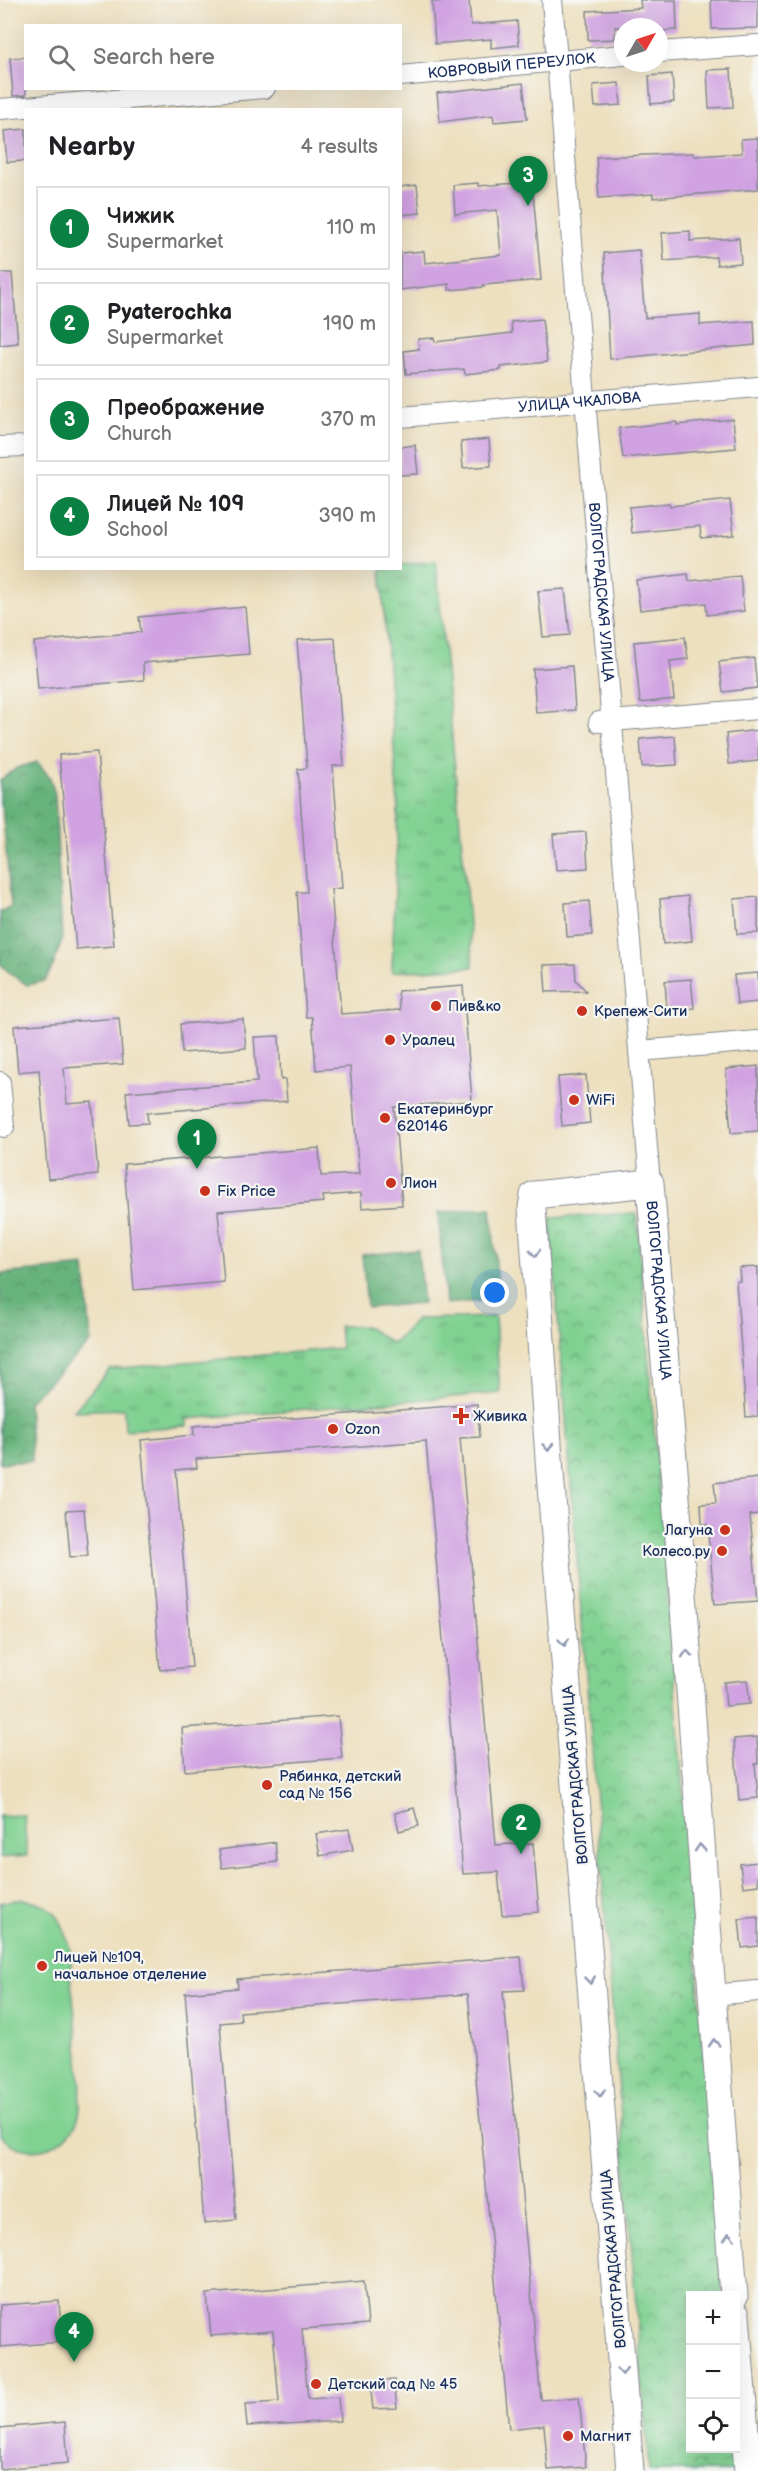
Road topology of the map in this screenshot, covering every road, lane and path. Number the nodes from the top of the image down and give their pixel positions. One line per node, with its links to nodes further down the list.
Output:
1 (552, 0): 5 (street, ВОЛГОГРАДСКАЯ УЛИЦА)
2 (758, 45): 3 (street)
3 (668, 51)
4 (614, 56): 5 (street, КОВРОВЫЙ ПЕРЕУЛОК)
5 (556, 60): 6 (street, КОВРОВЫЙ ПЕРЕУЛОК); 12 (street, ВОЛГОГРАДСКАЯ УЛИЦА)
6 (402, 76)
7 (241, 90): 9 (street)
8 (24, 108): 10 (street)
9 (24, 108)
10 (0, 110)
11 (758, 387): 12 (street, УЛИЦА ЧКАЛОВА)
12 (584, 402): 13 (street, УЛИЦА ЧКАЛОВА); 17 (street, ВОЛГОГРАДСКАЯ УЛИЦА)
13 (402, 417)
14 (24, 446): 15 (street)
15 (0, 447)
16 (758, 709): 17 (street)
17 (606, 722): 19 (street, ВОЛГОГРАДСКАЯ УЛИЦА)
18 (758, 1041): 19 (street)
19 (639, 1050): 22 (street, ВОЛГОГРАДСКАЯ УЛИЦА)
20 (0, 1082): 21 (street)
21 (4, 1127)
22 (650, 1183): 24 (street, ВОЛГОГРАДСКАЯ УЛИЦА, one-way to 22); 27 (street, ВОЛГОГРАДСКАЯ УЛИЦА, one-way to 27)
23 (758, 1991): 24 (street)
24 (711, 1995): 25 (street, ВОЛГОГРАДСКАЯ УЛИЦА, one-way to 24)
25 (734, 2291)
26 (738, 2345): 28 (street)
27 (630, 2471)
28 (748, 2471)

